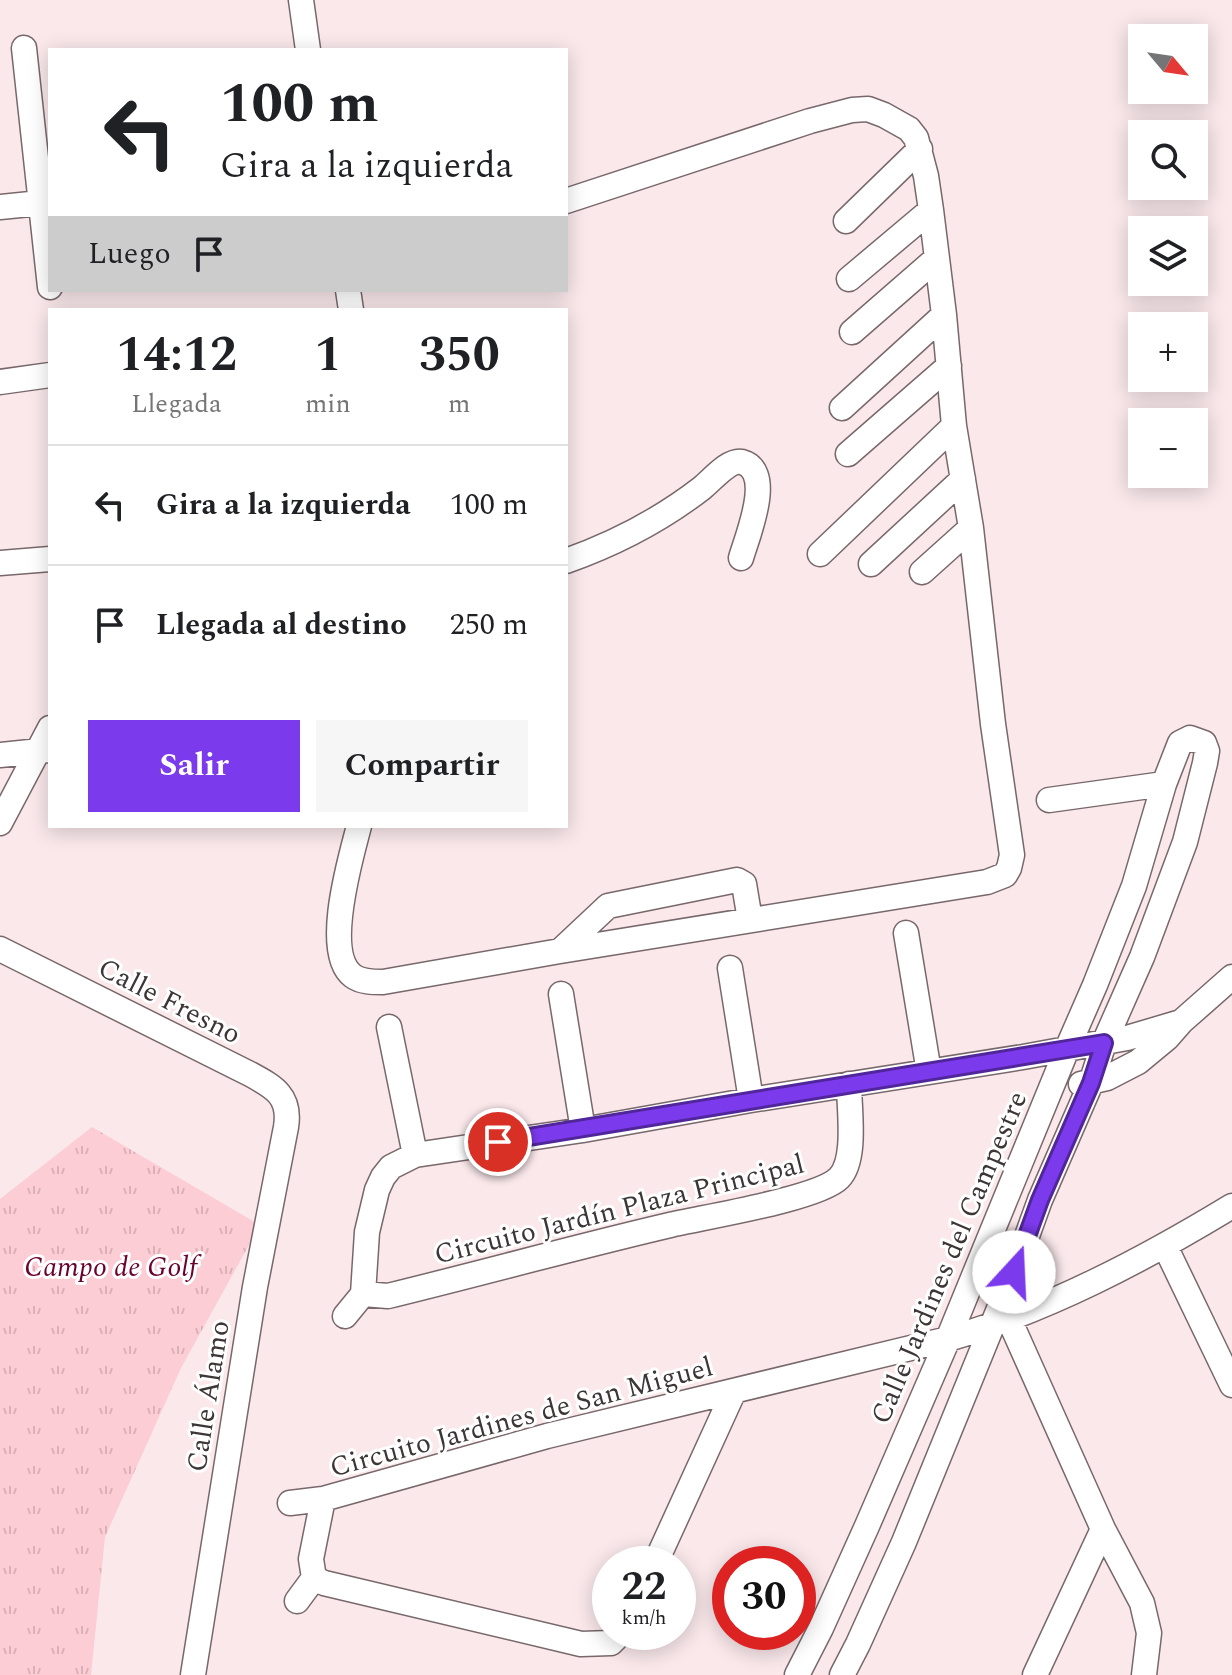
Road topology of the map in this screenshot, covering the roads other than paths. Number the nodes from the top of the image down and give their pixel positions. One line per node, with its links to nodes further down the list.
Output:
1 (301, 0): 3 (street)
2 (24, 48): 6 (street)
3 (308, 48)
4 (920, 149): 5 (street); 8 (street); 9 (street)
5 (568, 200)
6 (46, 202): 7 (street); 10 (street)
7 (0, 207)
8 (931, 210): 11 (street); 12 (street)
9 (846, 221)
10 (48, 245)
11 (937, 258): 13 (street); 14 (street)
12 (849, 279)
13 (944, 315): 15 (street); 18 (street)
14 (852, 332)
15 (949, 366): 19 (street); 20 (street)
16 (48, 375): 17 (street)
17 (0, 382)
18 (842, 408)
19 (954, 426): 21 (street); 23 (street)
20 (848, 454)
21 (963, 479): 22 (street); 28 (street)
22 (971, 528): 29 (street); 36 (street)
23 (820, 554)
24 (741, 558): 26 (street)
25 (48, 559): 27 (street)
26 (568, 560)
27 (0, 563)
28 (871, 564)
29 (922, 572)
30 (44, 751): 31 (street); 34 (street)
31 (0, 755)
32 (1164, 784): 33 (street); 42 (street, Calle Jardines del Campestre); 44 (street, Calle Jardines del Campestre)
33 (1049, 800)
34 (0, 823)
35 (358, 828): 39 (street)
36 (750, 920): 39 (street); 39 (street)
37 (906, 933): 50 (street)
38 (0, 949): 55 (street, Calle Fresno)
39 (560, 951)
40 (730, 968): 54 (street)
41 (1232, 977): 45 (street)
42 (1095, 985): 44 (street); 48 (street, Calle Jardines del Campestre)
43 (561, 994): 56 (street)
44 (1124, 998): 47 (street, Calle Jardines del Campestre)
45 (1181, 1022): 47 (street); 51 (street)
46 (389, 1027): 57 (street)
47 (1104, 1043): 48 (street); 51 (street, Calle Jardines del Campestre)
48 (1067, 1049): 49 (street); 53 (street, Calle Jardines del Campestre)
49 (1023, 1057): 50 (street); 53 (street)
50 (929, 1072): 52 (street)
51 (1091, 1083): 53 (street); 62 (street, Calle Jardines del Campestre)
52 (849, 1084): 54 (street); 60 (street, Circuito Jardín Plaza Principal)
53 (1052, 1087): 63 (street, Calle Jardines del Campestre)
54 (751, 1100): 56 (street)
55 (286, 1127): 73 (street, Calle Álamo)
56 (583, 1130): 57 (street)
57 (415, 1155): 60 (street)
58 (1232, 1206): 59 (street, Circuito Jardines de San Miguel)
59 (1165, 1246): 62 (street, Circuito Jardines de San Miguel); 64 (street)
60 (363, 1294): 61 (street)
61 (345, 1316)
62 (1000, 1323): 63 (street, Circuito Jardines de San Miguel); 68 (street); 75 (street, Calle Jardines del Campestre)
63 (948, 1339): 65 (street, Circuito Jardines de San Miguel); 74 (street, Calle Jardines del Campestre)
64 (1232, 1385)
65 (734, 1391): 66 (street, Circuito Jardines de San Miguel); 69 (street, Circuito Jardines de San Miguel)
66 (323, 1499): 67 (street, Circuito Jardines de San Miguel); 70 (street, Circuito Jardines de San Miguel)
67 (290, 1503)
68 (1103, 1529): 76 (street); 77 (street)
69 (663, 1546)
70 (314, 1578): 71 (street); 72 (street)
71 (297, 1601)
72 (592, 1644)
73 (193, 1675)
74 (797, 1675)
75 (842, 1675)
76 (1035, 1675)
77 (1144, 1675)

